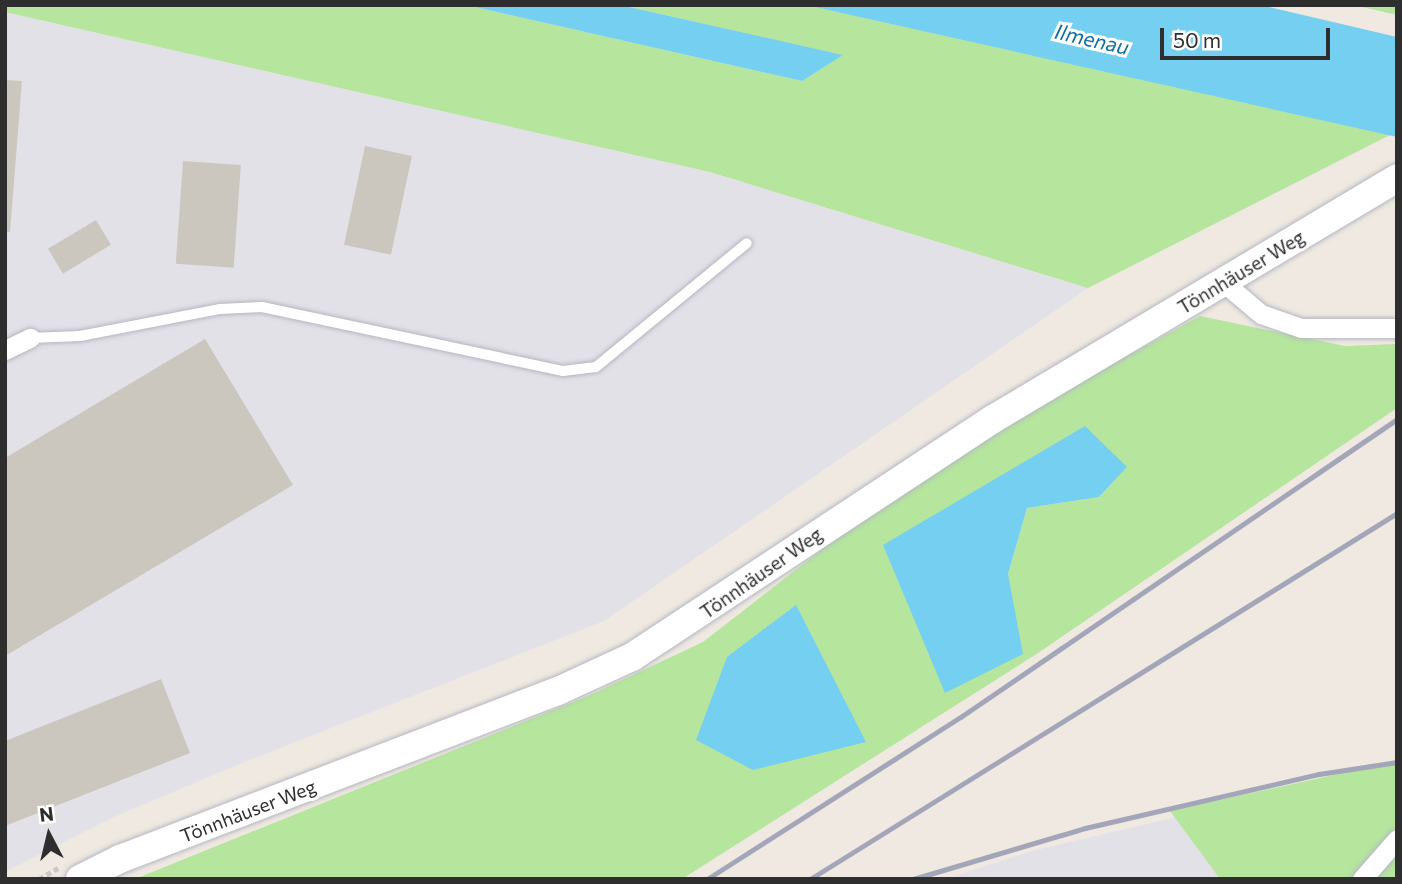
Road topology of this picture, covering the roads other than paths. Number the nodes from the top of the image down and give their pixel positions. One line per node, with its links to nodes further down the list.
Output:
1 (1397, 178): 3 (main road, Tönnhäuser Weg)
2 (747, 243): 5 (lane)
3 (1223, 282): 4 (street); 8 (main road, Tönnhäuser Weg)
4 (1397, 328)
5 (30, 338): 6 (street)
6 (5, 350)
7 (1397, 839): 9 (street)
8 (73, 871)
9 (1362, 879)

